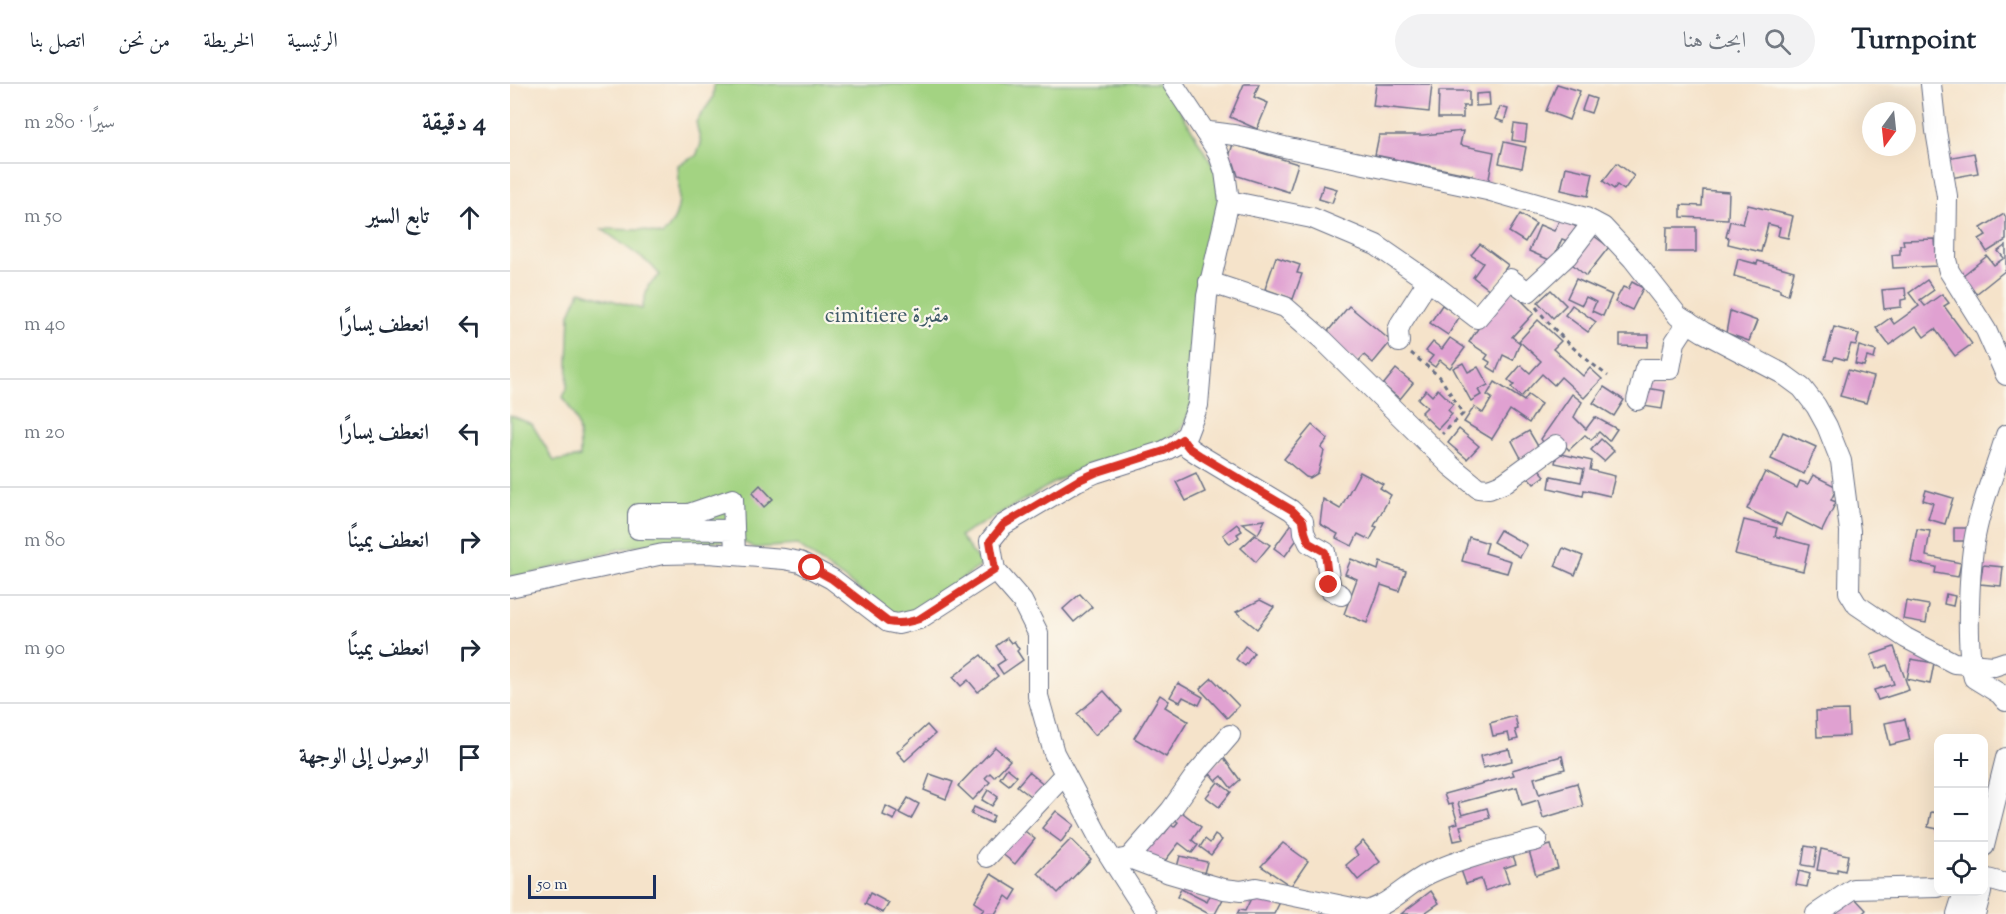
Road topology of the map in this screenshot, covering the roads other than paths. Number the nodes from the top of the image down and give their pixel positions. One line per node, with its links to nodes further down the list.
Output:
1 (1173, 84): 3 (street)
2 (1931, 84): 10 (street)
3 (1205, 132): 4 (street); 5 (street)
4 (1229, 201): 6 (street); 7 (street)
5 (1593, 222): 6 (street); 8 (street)
6 (1428, 281): 9 (street)
7 (1209, 282): 13 (street); 14 (street)
8 (1688, 322): 11 (street); 21 (street)
9 (1399, 342)
10 (2006, 375)
11 (1637, 400)
12 (2006, 435): 21 (street)
13 (1182, 439): 17 (street); 19 (street)
14 (1556, 445)
15 (734, 530): 16 (street)
16 (735, 555): 17 (street); 18 (street)
17 (995, 570): 25 (street)
18 (510, 587)
19 (1341, 595)
20 (2006, 662): 21 (street)
21 (1971, 665): 22 (street)
22 (2006, 700)
23 (1230, 735): 29 (street)
24 (2006, 758): 27 (street)
25 (1065, 774): 28 (street); 29 (street)
26 (1537, 840): 29 (street)
27 (1984, 842)
28 (987, 857)
29 (1121, 859): 35 (street)
30 (1988, 883): 31 (street)
31 (2006, 884)
32 (1934, 887): 36 (street)
33 (1962, 896): 37 (street)
34 (1980, 896): 38 (street)
35 (1147, 914)
36 (1816, 914)
37 (1957, 914)
38 (1975, 914)

